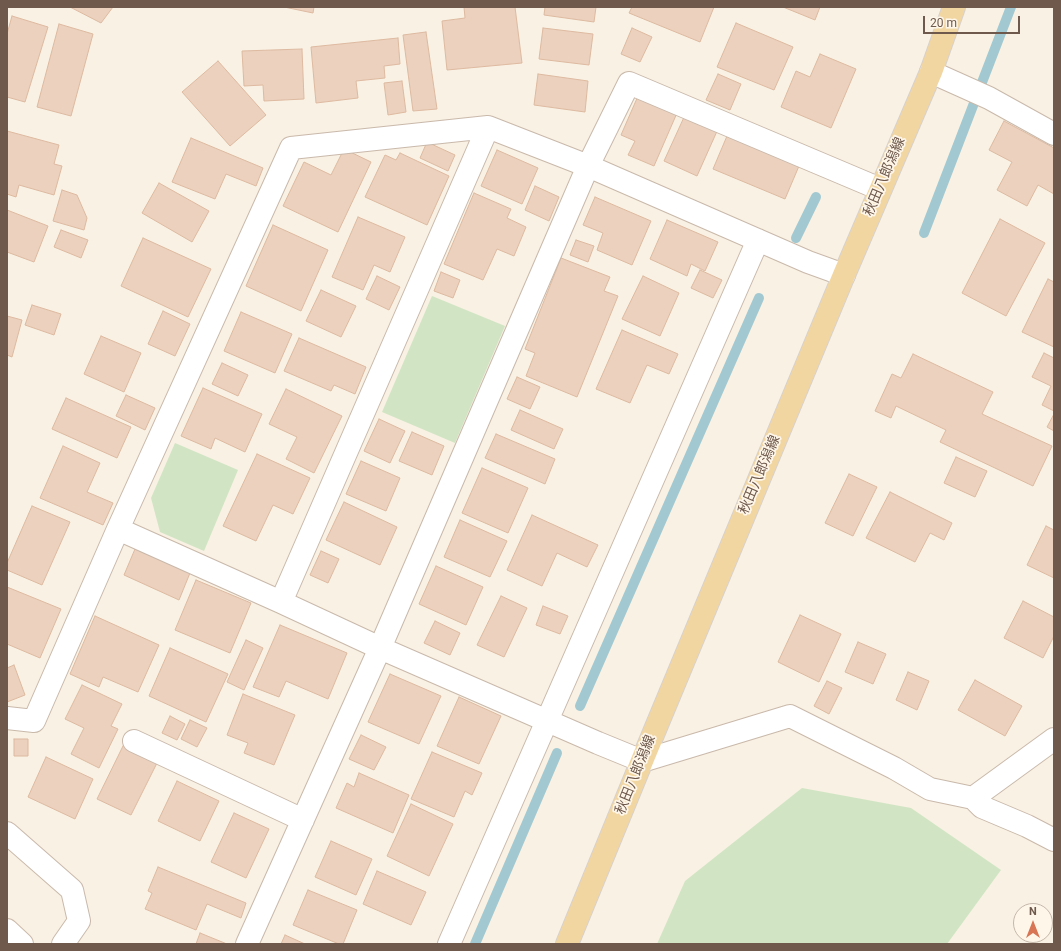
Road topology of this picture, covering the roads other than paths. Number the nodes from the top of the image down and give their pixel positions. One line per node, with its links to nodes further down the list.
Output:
1 (954, 7): 2 (main road, 秋田八郎潟線)
2 (931, 72): 4 (street); 6 (main road, 秋田八郎潟線)
3 (488, 126): 5 (street); 9 (street); 10 (street)
4 (1054, 134)
5 (588, 166): 6 (street); 7 (street); 11 (street)
6 (880, 189): 8 (main road, 秋田八郎潟線)
7 (758, 240): 8 (street); 13 (street)
8 (844, 275): 16 (main road, 秋田八郎潟線)
9 (118, 530): 10 (street); 12 (street)
10 (281, 602): 11 (street)
11 (380, 648): 13 (street); 18 (street)
12 (7, 718)
13 (547, 721): 16 (street); 25 (street)
14 (1053, 738): 17 (street)
15 (134, 741): 18 (street)
16 (642, 761): 17 (street); 26 (main road, 秋田八郎潟線)
17 (973, 798): 20 (street)
18 (303, 820): 24 (street)
19 (7, 833): 23 (street)
20 (1054, 840)
21 (7, 930): 22 (street)
22 (22, 944)
23 (63, 944)
24 (247, 944)
25 (449, 944)
26 (567, 944)

